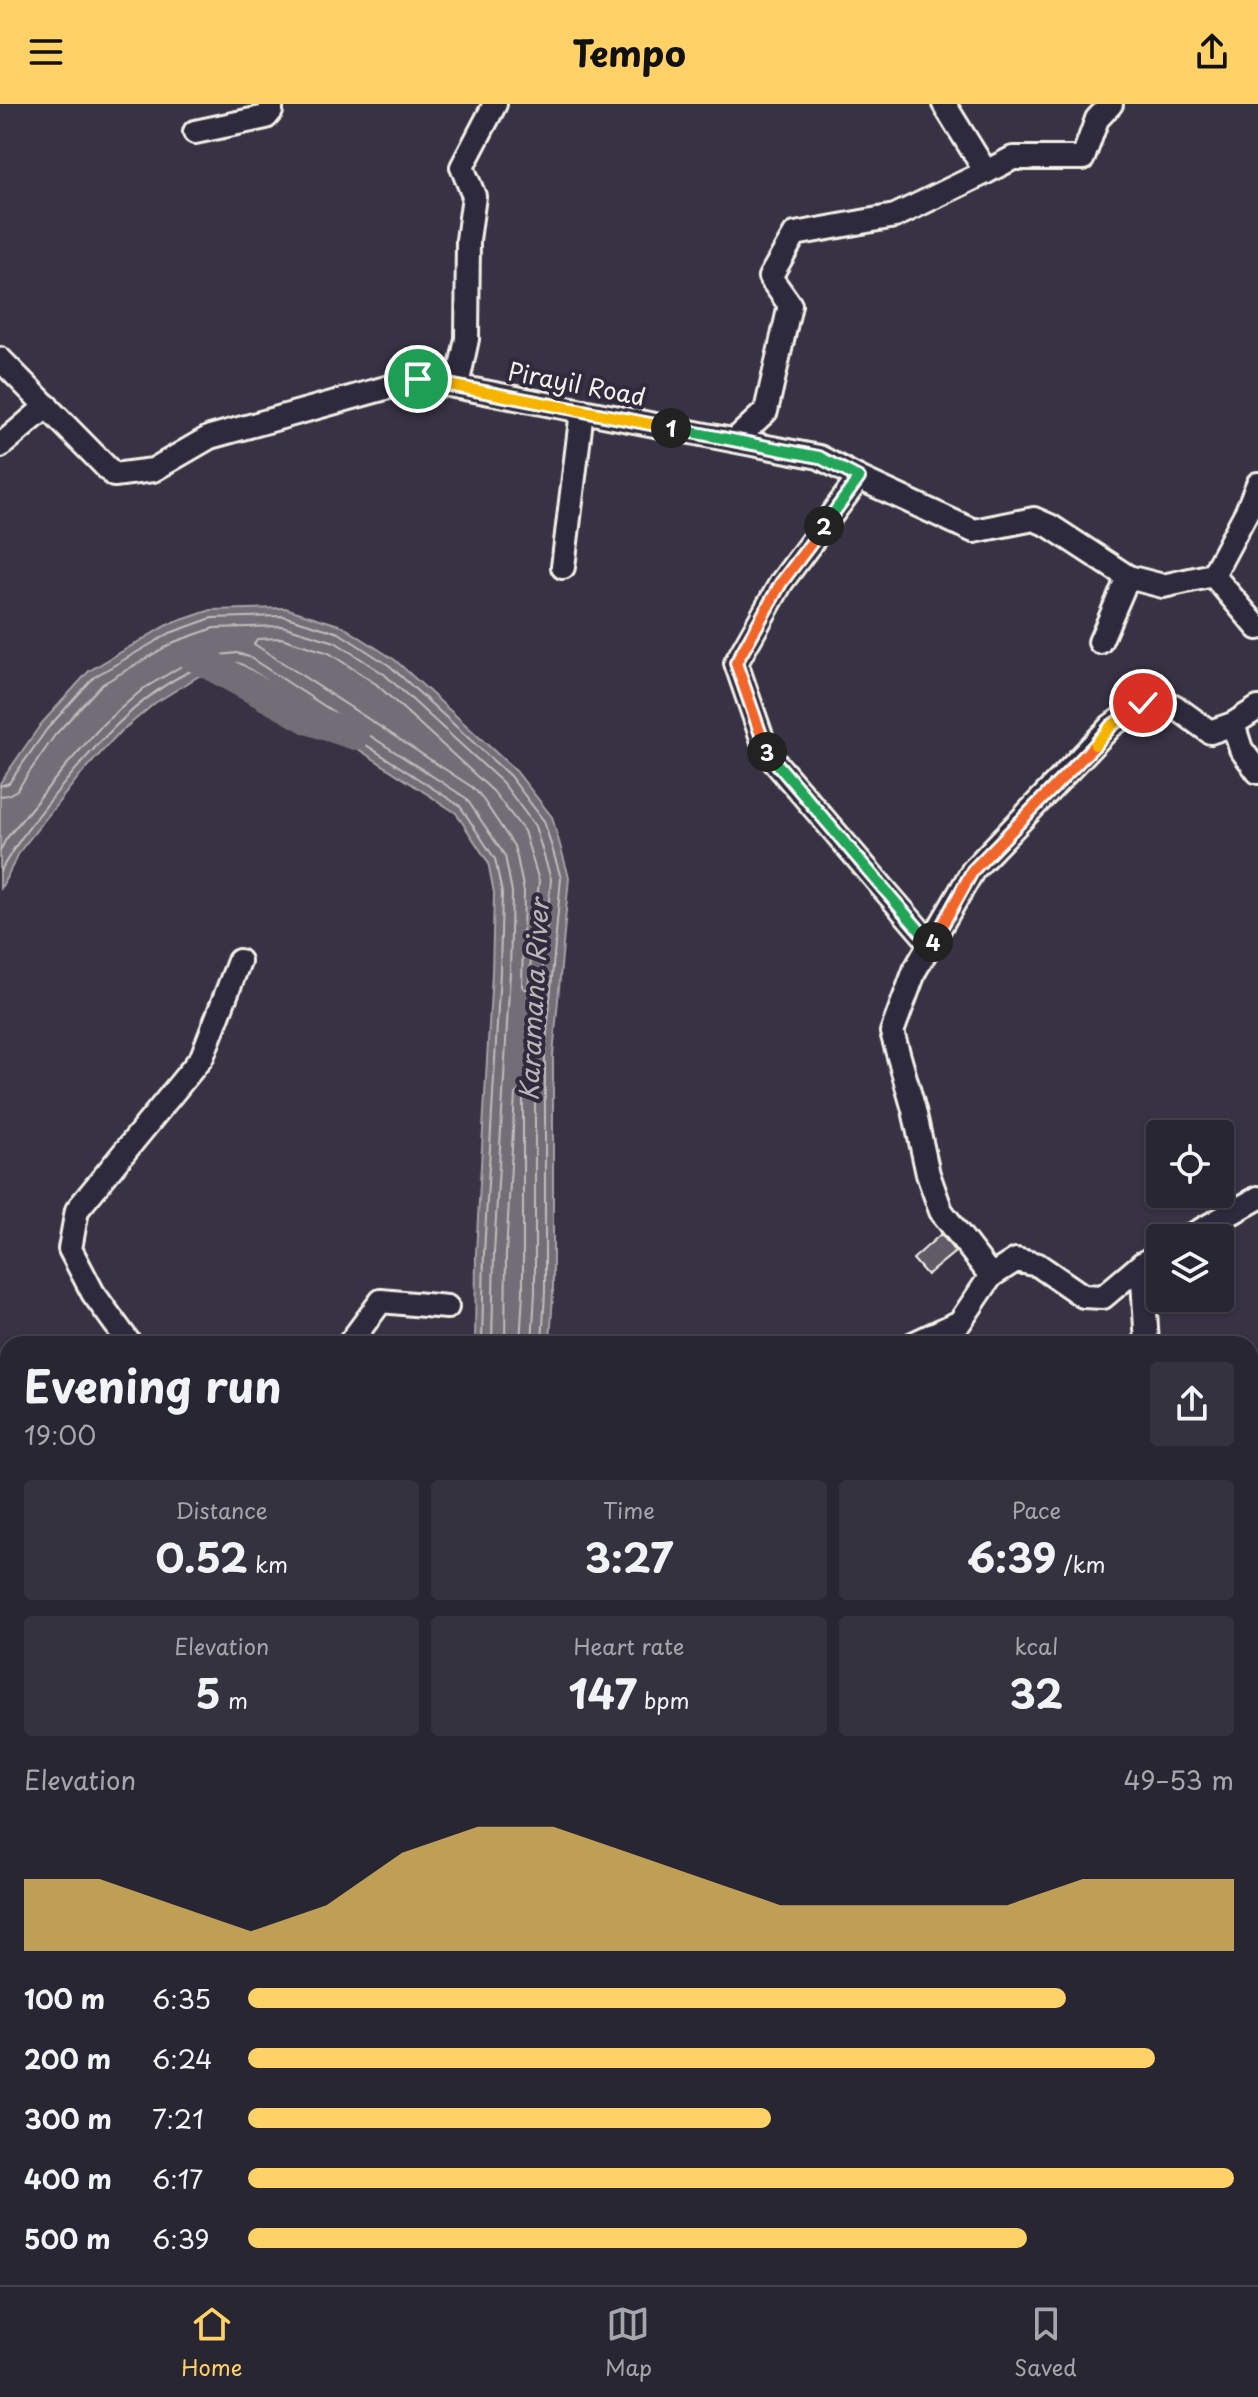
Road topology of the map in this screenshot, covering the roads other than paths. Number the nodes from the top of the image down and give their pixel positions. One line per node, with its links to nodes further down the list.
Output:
1 (271, 104): 5 (street)
2 (495, 104): 10 (street)
3 (944, 104): 6 (street)
4 (1111, 104): 6 (street)
5 (195, 132)
6 (986, 172): 7 (street)
7 (795, 234): 8 (street); 13 (street)
8 (773, 245)
9 (0, 359): 11 (street, Pirayil Road)
10 (457, 386): 11 (street, Pirayil Road); 12 (street, Pirayil Road)
11 (47, 406): 14 (street)
12 (582, 411): 13 (street, Pirayil Road); 17 (street)
13 (735, 440): 15 (street, Pirayil Road)
14 (0, 446)
15 (859, 478): 19 (street, Pirayil Road); 25 (street)
16 (1258, 484): 18 (street)
17 (563, 567)
18 (1213, 575): 19 (street, Pirayil Road); 20 (street)
19 (1128, 577): 21 (street)
20 (1258, 628)
21 (1100, 642)
22 (1258, 708): 23 (street)
23 (1233, 724): 24 (street); 25 (street)
24 (1258, 772)
25 (932, 945): 30 (street)
26 (239, 961): 33 (street)
27 (1258, 1198): 28 (street)
28 (1212, 1224)
29 (1146, 1263): 30 (street)
30 (991, 1276): 35 (street)
31 (447, 1307): 34 (street)
32 (1149, 1312): 36 (street)
33 (124, 1336)
34 (355, 1336)
35 (930, 1336)
36 (1147, 1336)

